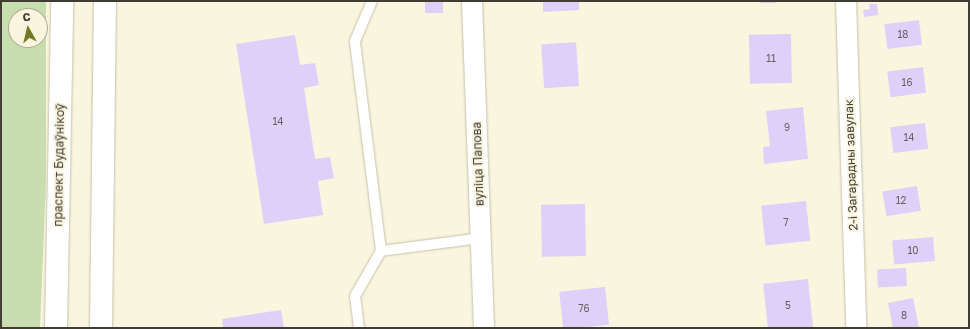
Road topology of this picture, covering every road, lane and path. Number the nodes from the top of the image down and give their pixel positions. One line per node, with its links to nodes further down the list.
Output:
1 (62, 1): 8 (main road, праспект Будаўнікоў)
2 (105, 1): 9 (main road)
3 (372, 1): 7 (lane)
4 (472, 1): 6 (street, вуліца Папова)
5 (846, 1): 12 (street, 2-і Загарадны завулак)
6 (481, 238): 7 (lane); 11 (street, вуліца Папова)
7 (381, 251): 10 (lane)
8 (56, 328)
9 (101, 328)
10 (359, 328)
11 (484, 328)
12 (856, 328)

